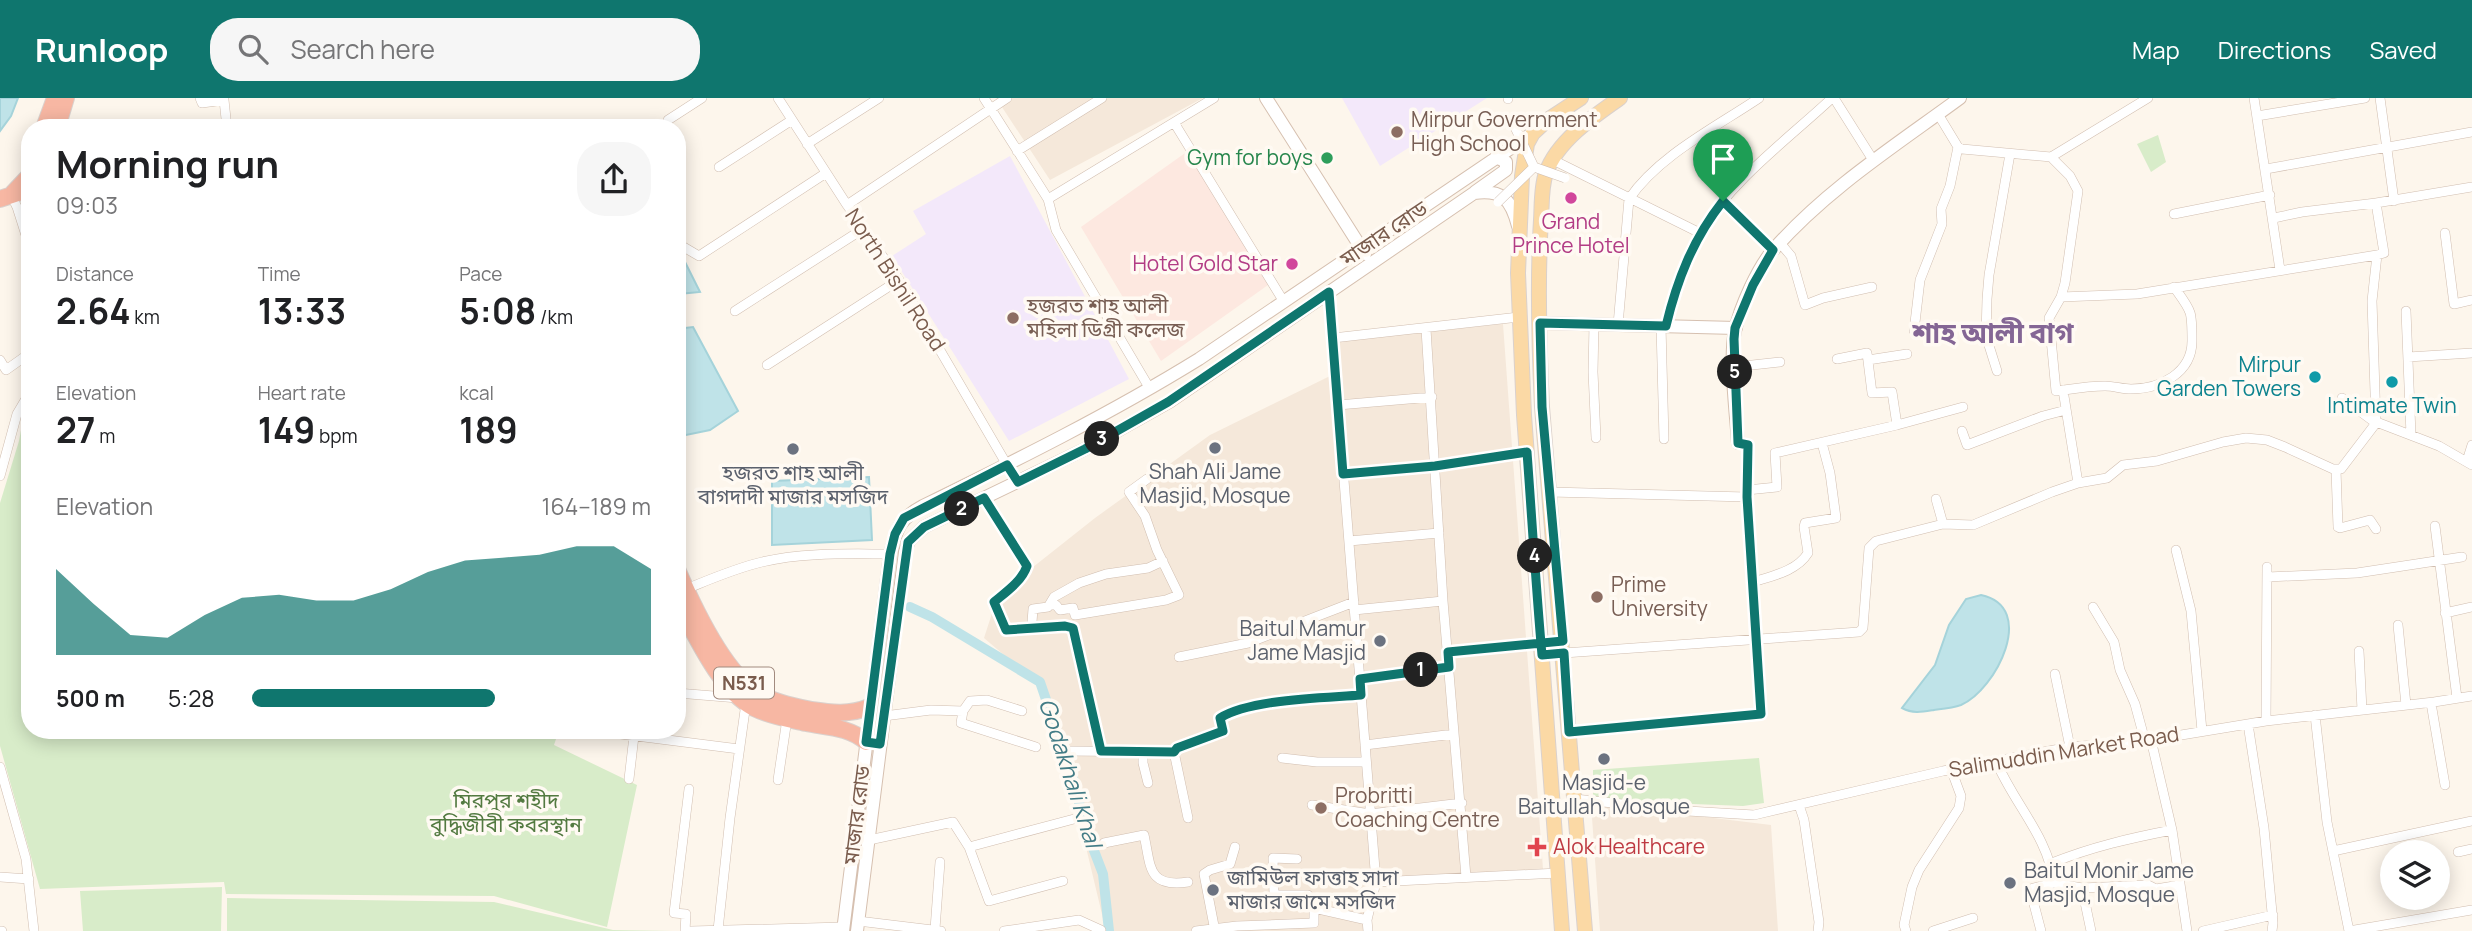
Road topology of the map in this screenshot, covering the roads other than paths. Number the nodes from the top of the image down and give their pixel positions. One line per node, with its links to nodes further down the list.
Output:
1 (55, 98): 24 (highway)
2 (66, 98): 25 (highway)
3 (200, 98): 26 (street)
4 (702, 98): 27 (street)
5 (778, 98): 28 (street, North Bishil Road)
6 (878, 98): 33 (street)
7 (984, 98): 21 (street)
8 (1007, 98): 21 (street)
9 (1102, 98): 36 (street)
10 (1214, 98): 30 (street)
11 (1266, 98): 67 (main road)
12 (1581, 98): 31 (main road)
13 (1620, 98): 40 (main road)
14 (1759, 98): 52 (street)
15 (1833, 98): 41 (street); 53 (street)
16 (1960, 98): 22 (main road)
17 (2148, 98): 38 (street)
18 (2254, 98): 23 (street)
19 (2365, 98): 23 (street)
20 (2380, 98): 35 (street)
21 (991, 108): 36 (street); 57 (street)
22 (1938, 114): 34 (street); 41 (main road)
23 (2257, 116): 44 (street)
24 (47, 119)
25 (60, 119)
26 (226, 119)
27 (670, 119)
28 (792, 120): 33 (street, North Bishil Road); 42 (street)
29 (1512, 121): 43 (street, bridge)
30 (1175, 124): 51 (street); 77 (street)
31 (1533, 132): 39 (main road, মাজার রোড); 64 (main road)
32 (2472, 132): 35 (street)
33 (807, 144): 45 (street, North Bishil Road)
34 (1958, 148): 37 (street); 87 (street)
35 (2387, 148): 44 (street); 54 (street)
36 (1017, 150): 51 (street)
37 (2010, 154): 38 (street); 99 (street)
38 (2051, 157): 75 (street)
39 (1498, 158): 48 (main road, মাজার রোড); 67 (main road, মাজার রোড)
40 (1553, 160): 52 (street); 81 (main road)
41 (1873, 160): 65 (main road)
42 (719, 167)
43 (1534, 167): 46 (street, bridge); 55 (street, bridge)
44 (2266, 169): 49 (street)
45 (826, 173): 57 (street, North Bishil Road); 66 (street)
46 (1565, 178)
47 (2472, 187): 54 (street)
48 (1474, 193): 64 (main road); 69 (main road, মাজার রোড)
49 (2270, 195): 58 (street); 60 (street)
50 (16, 196): 59 (street)
51 (1048, 199): 101 (street)
52 (1629, 199): 62 (street); 83 (street)
53 (1723, 201): 62 (street); 65 (street)
54 (2394, 201): 56 (street)
55 (1498, 202)
56 (2376, 204): 60 (street); 68 (street)
57 (847, 205): 61 (street, North Bishil Road)
58 (2174, 214)
59 (21, 215)
60 (2274, 218): 70 (street)
61 (863, 229): 71 (street, North Bishil Road); 78 (street)
62 (1700, 233): 84 (street)
63 (2445, 233): 76 (street)
64 (1520, 237): 80 (main road)
65 (1776, 246): 72 (street); 85 (main road)
66 (686, 248)
67 (1362, 250): 69 (main road); 77 (main road, মাজার রোড)
68 (2377, 256): 70 (street); 109 (street)
69 (1371, 264): 74 (main road, মাজার রোড)
70 (2280, 270): 73 (street)
71 (899, 280): 97 (street); 122 (street, North Bishil Road)
72 (1872, 287)
73 (2174, 287): 75 (street); 102 (street)
74 (1329, 292): 88 (street); 119 (main road, মাজার রোড)
75 (2061, 297): 102 (street)
76 (2472, 300)
77 (1284, 302): 101 (main road, মাজার রোড)
78 (734, 311)
79 (2406, 311): 91 (street)
80 (1519, 317): 86 (street); 120 (main road)
81 (1540, 323): 82 (main road); 130 (main road)
82 (1594, 324): 83 (main road); 114 (street)
83 (1618, 325): 84 (main road)
84 (1664, 326): 85 (main road); 115 (street)
85 (1735, 328): 98 (main road)
86 (1426, 329): 88 (street); 103 (street)
87 (1914, 331)
88 (1333, 338): 105 (street)
89 (2472, 353): 91 (street)
90 (1907, 354): 95 (street)
91 (2408, 358): 113 (street)
92 (21, 359): 100 (street)
93 (1837, 359): 95 (street)
94 (0, 360): 100 (street)
95 (1868, 360): 110 (street)
96 (1780, 362): 98 (street)
97 (767, 365)
98 (1734, 367): 116 (main road)
99 (1997, 371)
100 (3, 372)
101 (1150, 389): 111 (main road, মাজার রোড)
102 (2063, 390): 108 (street)
103 (1432, 397): 105 (street); 123 (street)
104 (2342, 398): 109 (street)
105 (1338, 405): 125 (street)
106 (21, 407): 126 (street)
107 (1963, 407): 110 (street)
108 (2066, 410): 112 (street); 129 (street)
109 (2376, 423): 113 (street); 124 (street)
110 (1897, 425): 117 (street)
111 (1075, 431): 119 (main road); 122 (main road, মাজার রোড)
112 (1962, 431)
113 (2411, 435): 121 (street)
114 (1596, 438)
115 (1664, 439)
116 (1738, 443): 131 (street)
117 (1822, 443): 131 (street); 148 (street)
118 (2472, 445): 121 (street)
119 (1085, 449): 128 (main road, মাজার রোড)
120 (1527, 452): 123 (street); 161 (main road)
121 (2469, 463)
122 (1007, 465): 128 (main road); 134 (main road, মাজার রোড)
123 (1435, 466): 125 (street); 139 (street)
124 (2336, 470): 129 (street); 138 (street)
125 (1343, 474): 142 (street)
126 (0, 476)
127 (1147, 479): 147 (street)
128 (1018, 482): 132 (main road, মাজার রোড)
129 (2078, 483): 135 (street)
130 (1550, 492): 131 (street); 160 (main road)
131 (1747, 494): 148 (street)
132 (984, 498): 137 (main road, মাজার রোড); 198 (street)
133 (1936, 499): 135 (street)
134 (914, 511): 137 (main road); 140 (main road, মাজার রোড)
135 (1942, 524): 159 (street)
136 (2435, 526): 146 (street)
137 (924, 527): 141 (main road, মাজার রোড)
138 (2376, 529)
139 (1439, 533): 142 (street); 151 (street)
140 (895, 534): 141 (main road); 144 (main road, মাজার রোড)
141 (909, 541): 176 (main road, মাজার রোড)
142 (1349, 541): 153 (street)
143 (2176, 550): 186 (street)
144 (890, 554): 149 (street); 176 (main road, মাজার রোড)
145 (2462, 557): 146 (street)
146 (2439, 560): 156 (street); 183 (street)
147 (1163, 561): 152 (street); 152 (street)
148 (1753, 582): 159 (street)
149 (686, 594)
150 (686, 601): 167 (highway, N531)
151 (1443, 601): 153 (street); 163 (street)
152 (1051, 605): 157 (street)
153 (1354, 606): 164 (street); 168 (street)
154 (2093, 607): 191 (street)
155 (2472, 607): 156 (street)
156 (2445, 612): 172 (street)
157 (1031, 622)
158 (2398, 625): 175 (street)
159 (1756, 638): 160 (street); 187 (street)
160 (1563, 647): 161 (main road); 187 (main road)
161 (1542, 649): 163 (street); 230 (main road)
162 (2359, 651): 177 (street)
163 (1448, 652): 165 (street)
164 (1179, 657)
165 (1449, 667): 168 (street); 188 (street)
166 (2055, 674): 195 (street)
167 (731, 678): 173 (highway, N531); 180 (highway, N531)
168 (1360, 679): 170 (street)
169 (686, 694): 173 (street)
170 (1361, 695): 193 (street); 200 (street)
171 (2472, 696): 172 (street, Salimuddin Market Road)
172 (2457, 698): 174 (street, Salimuddin Market Road)
173 (743, 701): 182 (highway, N531); 196 (street)
174 (2431, 703): 175 (street, Salimuddin Market Road); 209 (street)
175 (2406, 705): 177 (street, Salimuddin Market Road)
176 (879, 710): 178 (street); 180 (highway, N531); 192 (main road, মাজার রোড)
177 (2362, 710): 181 (street, Salimuddin Market Road)
178 (963, 711): 179 (street); 194 (street)
179 (1021, 711)
180 (849, 714): 185 (highway)
181 (2315, 715): 183 (street, Salimuddin Market Road); 225 (street)
182 (788, 719): 185 (highway, N531); 207 (street)
183 (2266, 721): 184 (street, Salimuddin Market Road)
184 (2248, 724): 186 (street, Salimuddin Market Road); 242 (street)
185 (847, 731): 192 (highway, N531)
186 (2202, 731): 191 (street, Salimuddin Market Road)
187 (1569, 732): 211 (main road)
188 (1454, 734): 193 (street); 212 (street)
189 (634, 739): 206 (street)
190 (658, 739): 196 (street)
191 (2145, 741): 195 (street, Salimuddin Market Road); 219 (street)
192 (873, 743): 220 (main road, মাজার রোড); 248 (main road, মাজার রোড)
193 (1365, 746): 203 (street)
194 (1036, 747)
195 (2070, 747): 202 (street, Salimuddin Market Road)
196 (739, 749): 249 (street)
197 (1066, 751): 198 (street)
198 (1101, 751): 199 (street)
199 (1143, 752): 200 (street); 208 (street)
200 (1174, 752): 216 (street)
201 (1282, 758): 203 (street)
202 (1996, 761): 205 (street, Salimuddin Market Road); 229 (street)
203 (1366, 762): 215 (street)
204 (0, 767): 233 (street)
205 (1951, 769): 213 (street, Salimuddin Market Road); 264 (street)
206 (629, 779)
207 (778, 780)
208 (1148, 783)
209 (2445, 785)
210 (689, 789): 255 (street)
211 (1575, 799): 213 (street, Salimuddin Market Road); 262 (main road)
212 (1462, 803): 215 (street); 232 (street)
213 (1799, 805): 263 (street)
214 (1312, 806): 215 (street)
215 (1370, 814): 236 (street)
216 (1188, 818)
217 (1074, 819): 222 (street)
218 (2472, 821): 225 (street)
219 (2172, 830): 229 (street); 238 (street)
220 (869, 840): 222 (street); 245 (main road, মাজার রোড)
221 (1104, 843): 235 (street)
222 (969, 846): 234 (street)
223 (1236, 847): 253 (street)
224 (2472, 849): 226 (street)
225 (2333, 851): 271 (street)
226 (2458, 852)
227 (1297, 859): 240 (street)
228 (940, 862): 251 (street)
229 (2052, 863): 237 (street)
230 (1558, 873): 232 (street); 261 (main road)
231 (0, 877): 233 (street)
232 (1466, 877): 236 (street)
233 (29, 879): 254 (street)
234 (1063, 881)
235 (1188, 882)
236 (1376, 882): 244 (street)
237 (2054, 883): 239 (street); 266 (street)
238 (2180, 885): 239 (street); 268 (street)
239 (2082, 888): 267 (street)
240 (1314, 908): 244 (street); 247 (street)
241 (2472, 910): 271 (street)
242 (2273, 915): 269 (street); 270 (street)
243 (1973, 918): 265 (street)
244 (1367, 920): 260 (street)
245 (858, 927): 248 (main road); 251 (street)
246 (1054, 927): 252 (street); 258 (street)
247 (1314, 927): 253 (street)
248 (843, 929): 250 (street)
249 (718, 930): 250 (street); 256 (street)
250 (762, 930)
251 (938, 930)
252 (1101, 930)
253 (1215, 930): 259 (street)
254 (34, 931)
255 (685, 931)
256 (691, 931)
257 (1004, 931): 258 (street)
258 (1016, 931)
259 (1196, 931)
260 (1368, 931)
261 (1562, 931)
262 (1585, 931)
263 (1818, 931)
264 (1906, 931)
265 (1933, 931)
266 (2041, 931)
267 (2091, 931)
268 (2187, 931)
269 (2203, 931)
270 (2272, 931)
271 (2349, 931)

